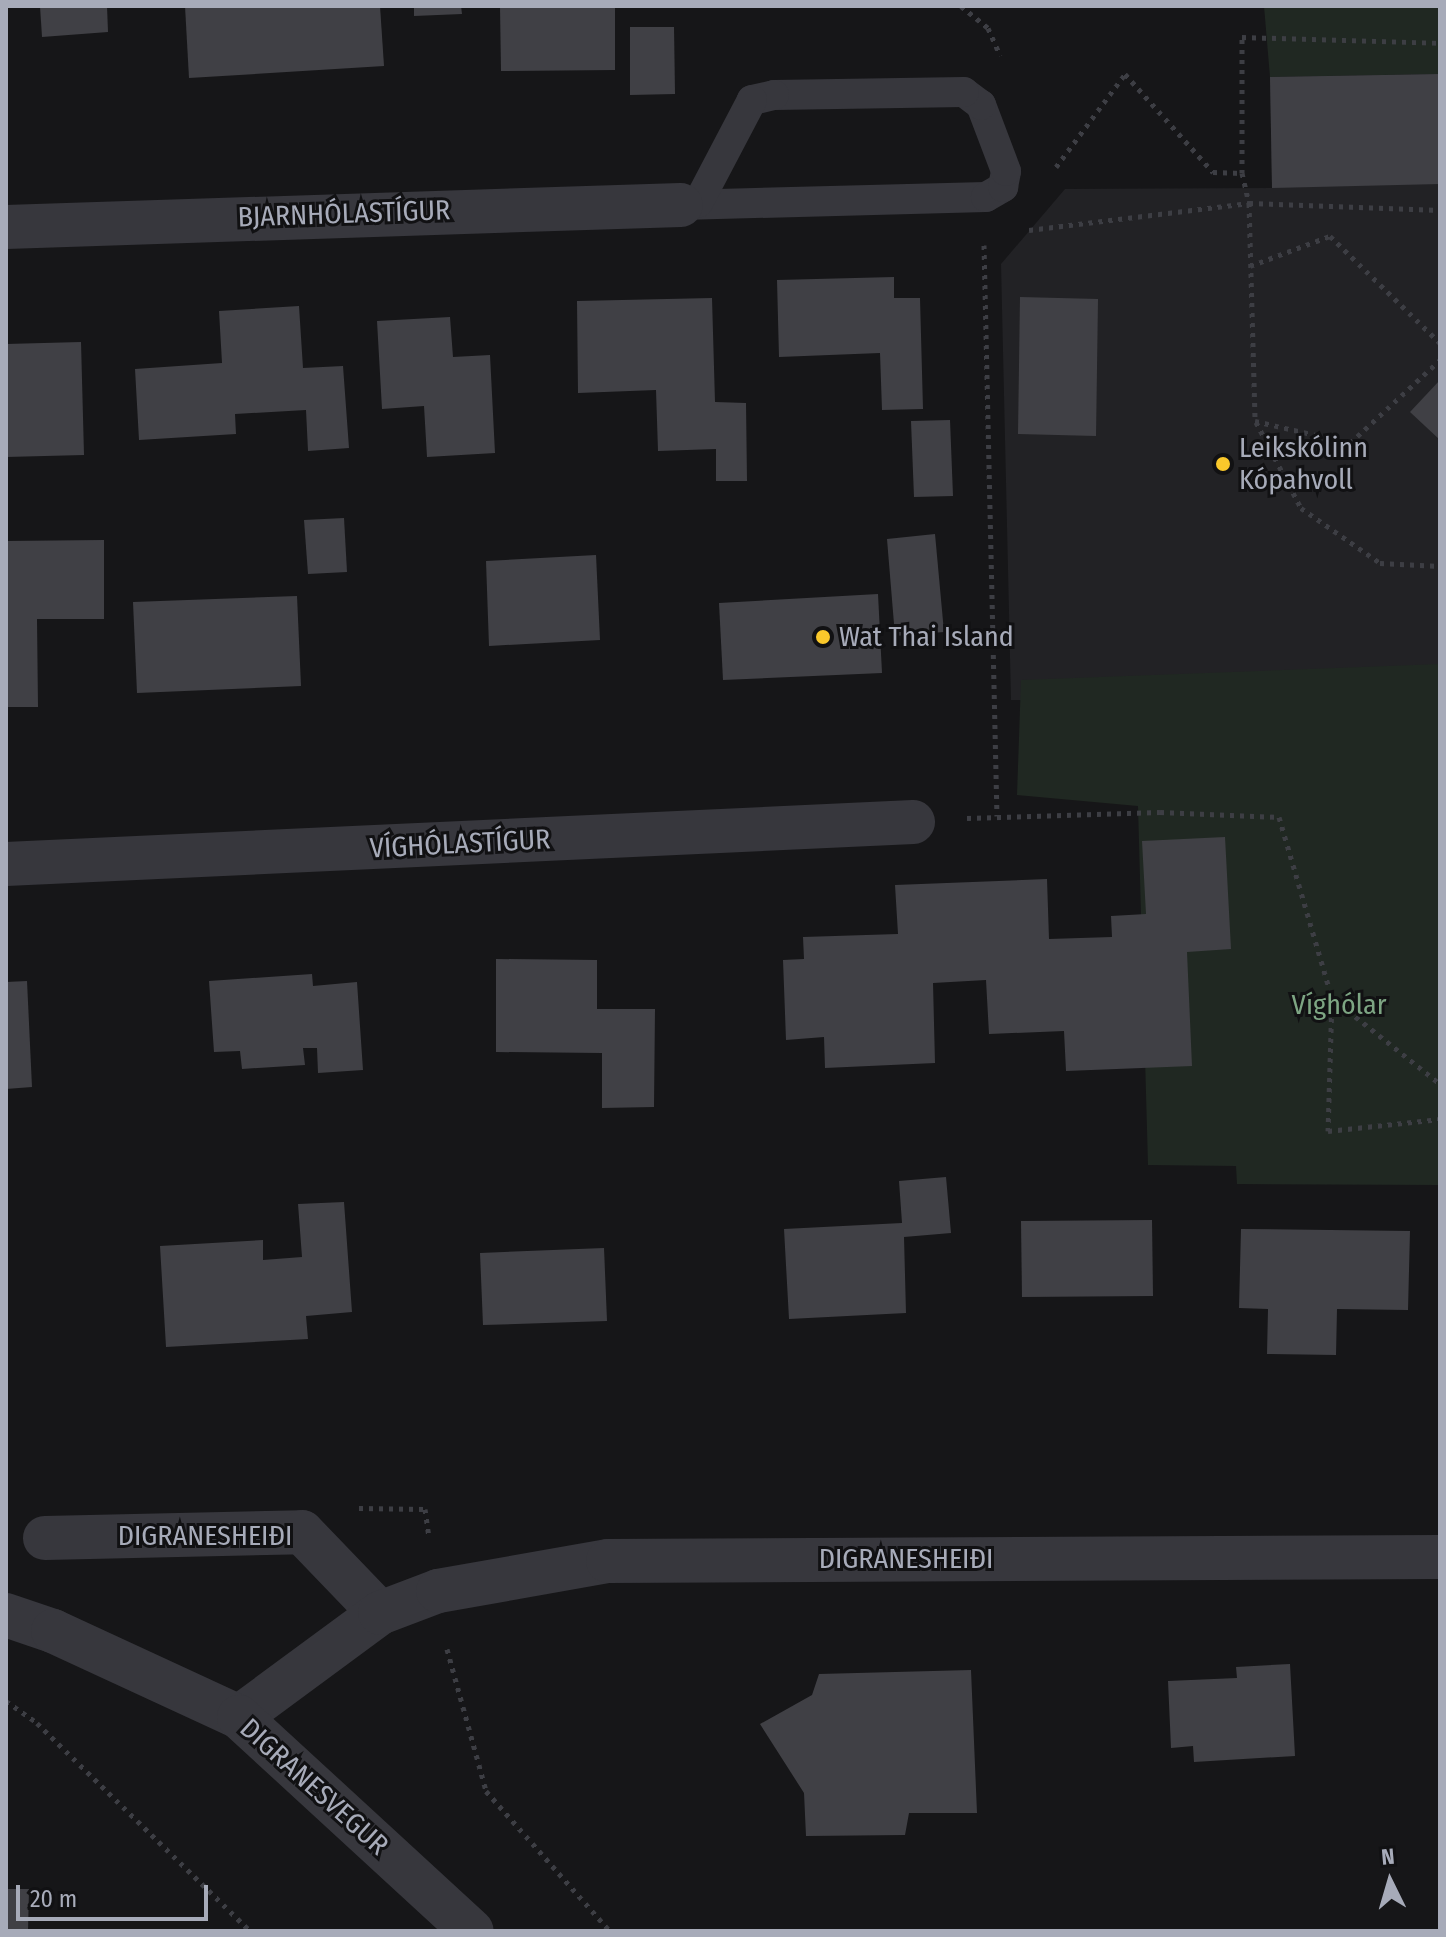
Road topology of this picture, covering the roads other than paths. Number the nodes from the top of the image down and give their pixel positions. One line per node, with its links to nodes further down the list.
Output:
1 (690, 204): 1 (lane); 2 (street, BJARNHÓLASTÍGUR)
2 (6, 227)
3 (913, 822): 4 (street, VÍGHÓLASTÍGUR)
4 (6, 864)
5 (45, 1538): 7 (street, DIGRANESHEIÐI)
6 (1440, 1557): 7 (street, DIGRANESHEIÐI)
7 (380, 1613): 9 (street, DIGRANESHEIÐI)
8 (6, 1615): 9 (street, DIGRANESVEGUR)
9 (239, 1717): 10 (street, DIGRANESVEGUR)
10 (472, 1931)

